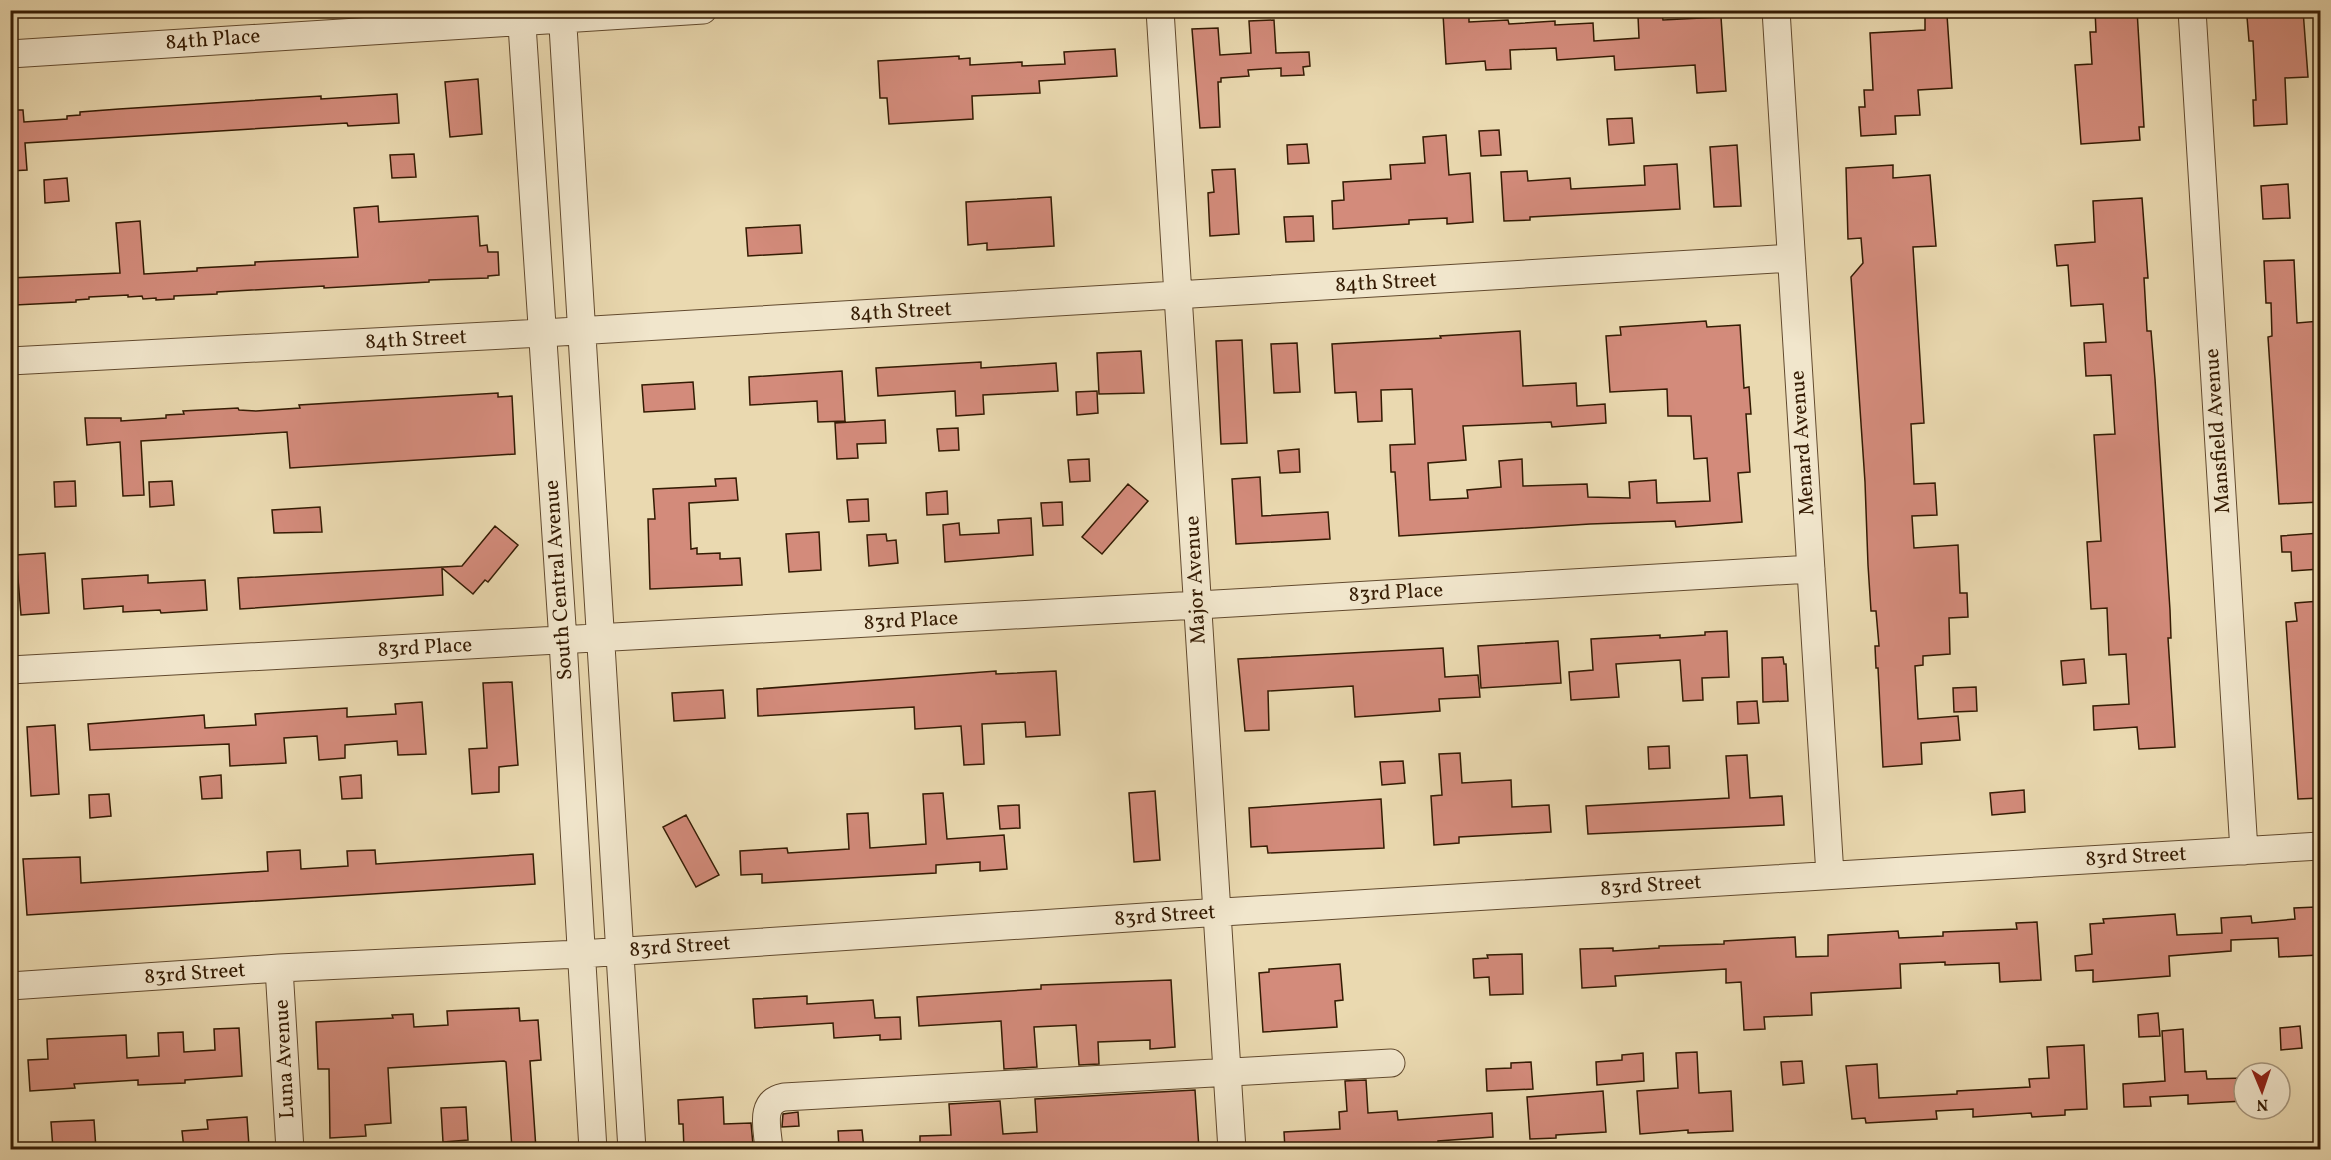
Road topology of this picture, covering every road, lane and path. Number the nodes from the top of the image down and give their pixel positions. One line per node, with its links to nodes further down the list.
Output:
1 (703, 10): 5 (street, 84th Place)
2 (1160, 10): 9 (street, Major Avenue)
3 (1776, 10): 8 (street, Menard Avenue)
4 (2192, 10): 19 (street, Mansfield Avenue)
5 (562, 14): 6 (street, 84th Place); 10 (street, South Central Avenue)
6 (522, 15): 7 (street, 84th Place); 11 (street, South Central Avenue)
7 (10, 54)
8 (1791, 258): 9 (street, 84th Street); 13 (street, Menard Avenue)
9 (1178, 296): 10 (street, 84th Street); 14 (street, Major Avenue)
10 (583, 330): 11 (street, 84th Street); 15 (street, South Central Avenue)
11 (543, 333): 12 (street, 84th Street); 16 (street, South Central Avenue)
12 (10, 361)
13 (1811, 568): 14 (street, 83rd Place); 20 (street, Menard Avenue)
14 (1198, 605): 15 (street, 83rd Place); 21 (street, Major Avenue)
15 (601, 638): 16 (street, 83rd Place); 22 (street, South Central Avenue)
16 (563, 641): 17 (street, 83rd Place); 23 (street, South Central Avenue)
17 (10, 670)
18 (2320, 846): 19 (street, 83rd Street)
19 (2244, 851): 20 (street, 83rd Street)
20 (1830, 875): 21 (street, 83rd Street)
21 (1216, 913): 22 (street, 83rd Street); 27 (street, Major Avenue)
22 (619, 951): 23 (street, 83rd Street); 30 (street, South Central Avenue)
23 (580, 954): 24 (street, 83rd Street); 29 (street, South Central Avenue)
24 (279, 968): 25 (street, 83rd Street); 28 (street, Luna Avenue)
25 (10, 986)
26 (1391, 1063): 27 (street)
27 (1227, 1072): 31 (street); 32 (street, Major Avenue)
28 (290, 1149)
29 (592, 1149)
30 (633, 1149)
31 (769, 1149)
32 (1232, 1149)

